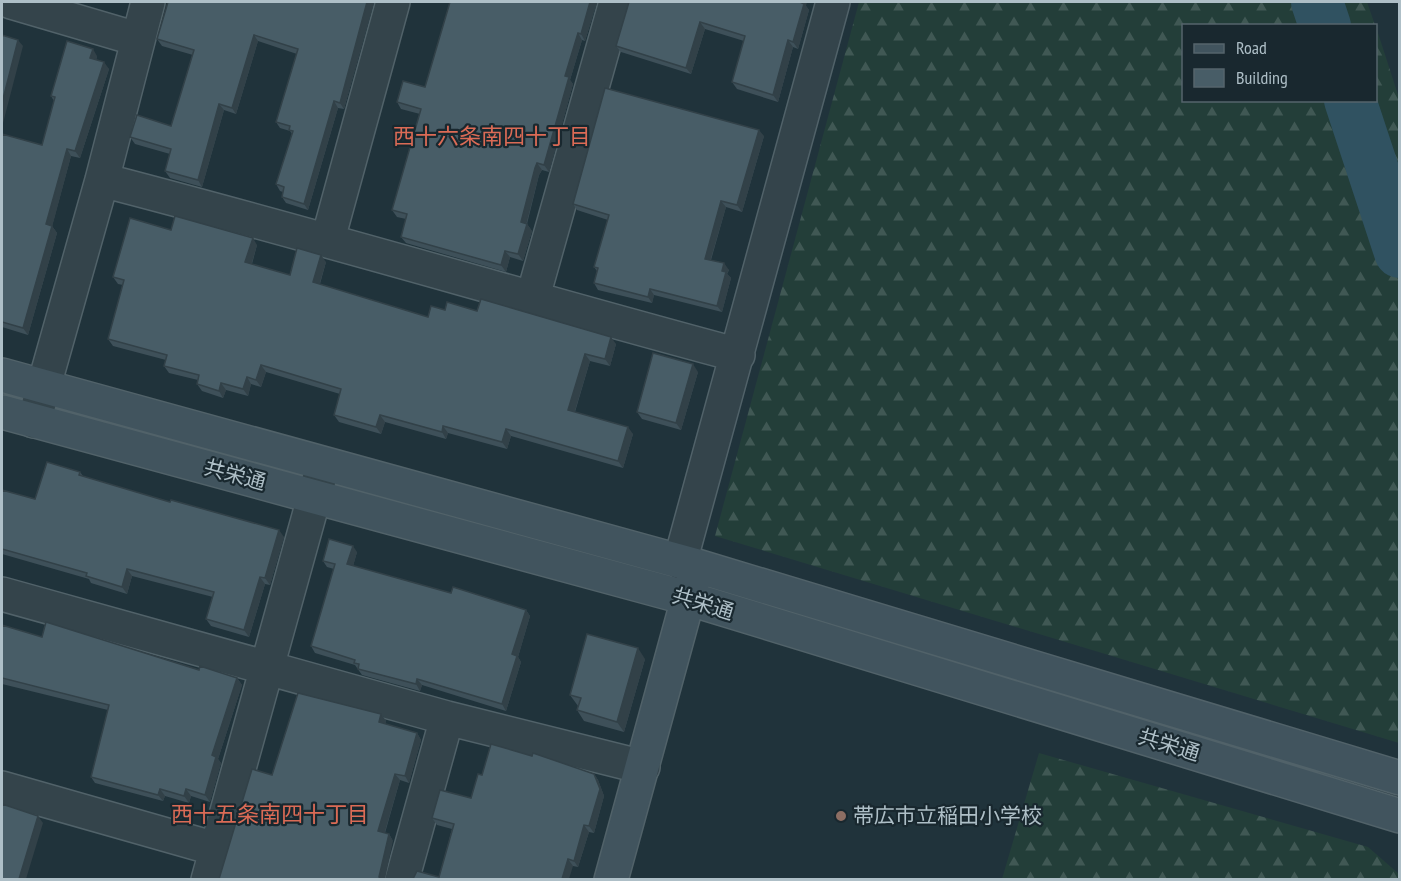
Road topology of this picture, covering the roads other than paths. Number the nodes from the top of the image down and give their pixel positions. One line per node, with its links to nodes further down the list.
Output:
1 (11, 2): 6 (street)
2 (148, 2): 6 (street)
3 (393, 2): 8 (street)
4 (616, 2): 9 (street)
5 (833, 2): 10 (street)
6 (137, 39): 7 (street)
7 (102, 180): 8 (street); 12 (street)
8 (328, 239): 9 (street)
9 (532, 300): 10 (street)
10 (738, 355): 17 (street)
11 (2, 375): 12 (street, 共栄通)
12 (43, 386): 14 (street); 15 (street, 共栄通)
13 (2, 412): 14 (street, 共栄通)
14 (34, 421): 16 (street, 共栄通)
15 (323, 464): 16 (street); 17 (street, 共栄通)
16 (315, 497): 19 (street, 共栄通); 20 (street)
17 (688, 564): 19 (street); 23 (street, 共栄通)
18 (2, 594): 20 (street)
19 (687, 598): 22 (street); 25 (street, 共栄通)
20 (266, 666): 21 (street); 26 (street)
21 (447, 718): 22 (street); 27 (street)
22 (643, 767): 28 (street)
23 (1400, 778)
24 (2, 788): 26 (street)
25 (1400, 816)
26 (212, 864)
27 (402, 879)
28 (611, 879)

